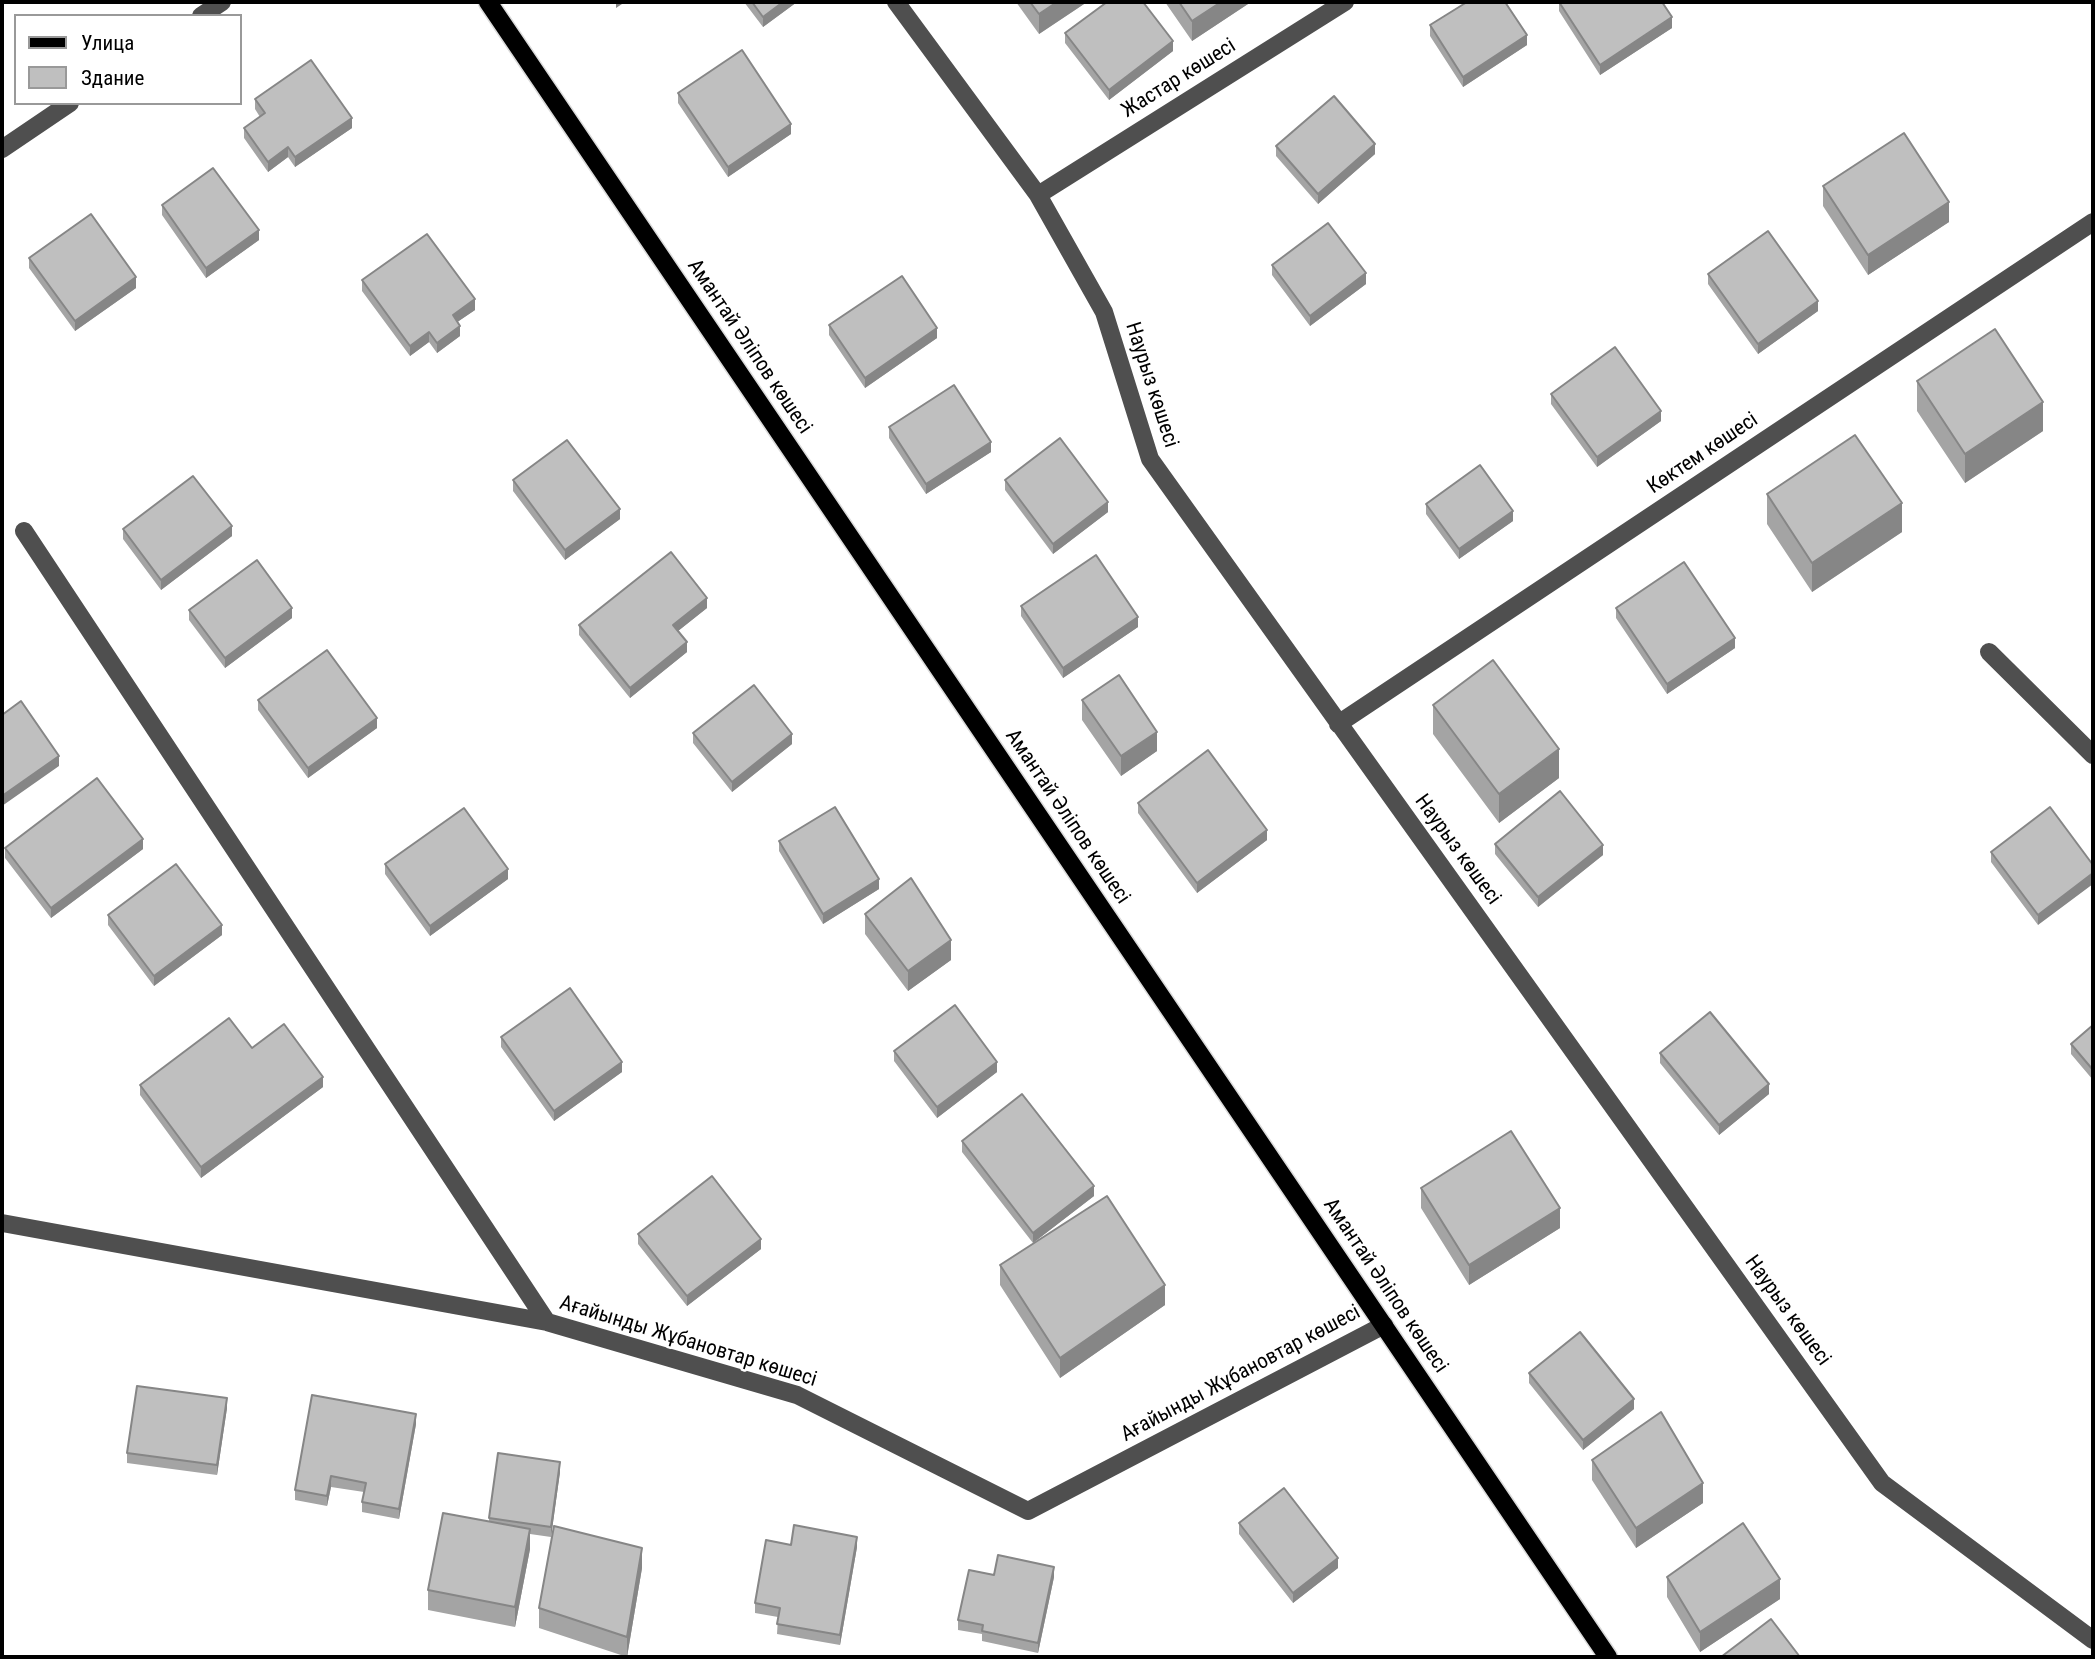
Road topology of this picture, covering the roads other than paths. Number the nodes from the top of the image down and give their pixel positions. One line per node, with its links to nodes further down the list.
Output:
1 (222, 2): 5 (street)
2 (488, 2): 16 (main road, Амантай Әліпов көшесі)
3 (896, 2): 8 (street, Наурыз көшесі)
4 (1345, 2): 8 (street, Жастар көшесі)
5 (204, 14)
6 (67, 105): 7 (street)
7 (2, 149)
8 (1038, 195): 12 (street, Наурыз көшесі)
9 (2093, 222): 12 (street, Көктем көшесі)
10 (24, 531): 15 (street)
11 (1989, 652): 13 (street)
12 (1338, 724): 17 (street, Наурыз көшесі)
13 (2093, 755)
14 (2, 1223): 15 (street, Ағайынды Жұбановтар көшесі)
15 (547, 1322): 16 (street, Ағайынды Жұбановтар көшесі)
16 (1384, 1325): 18 (main road, Амантай Әліпов көшесі)
17 (2093, 1640)
18 (1608, 1657)

